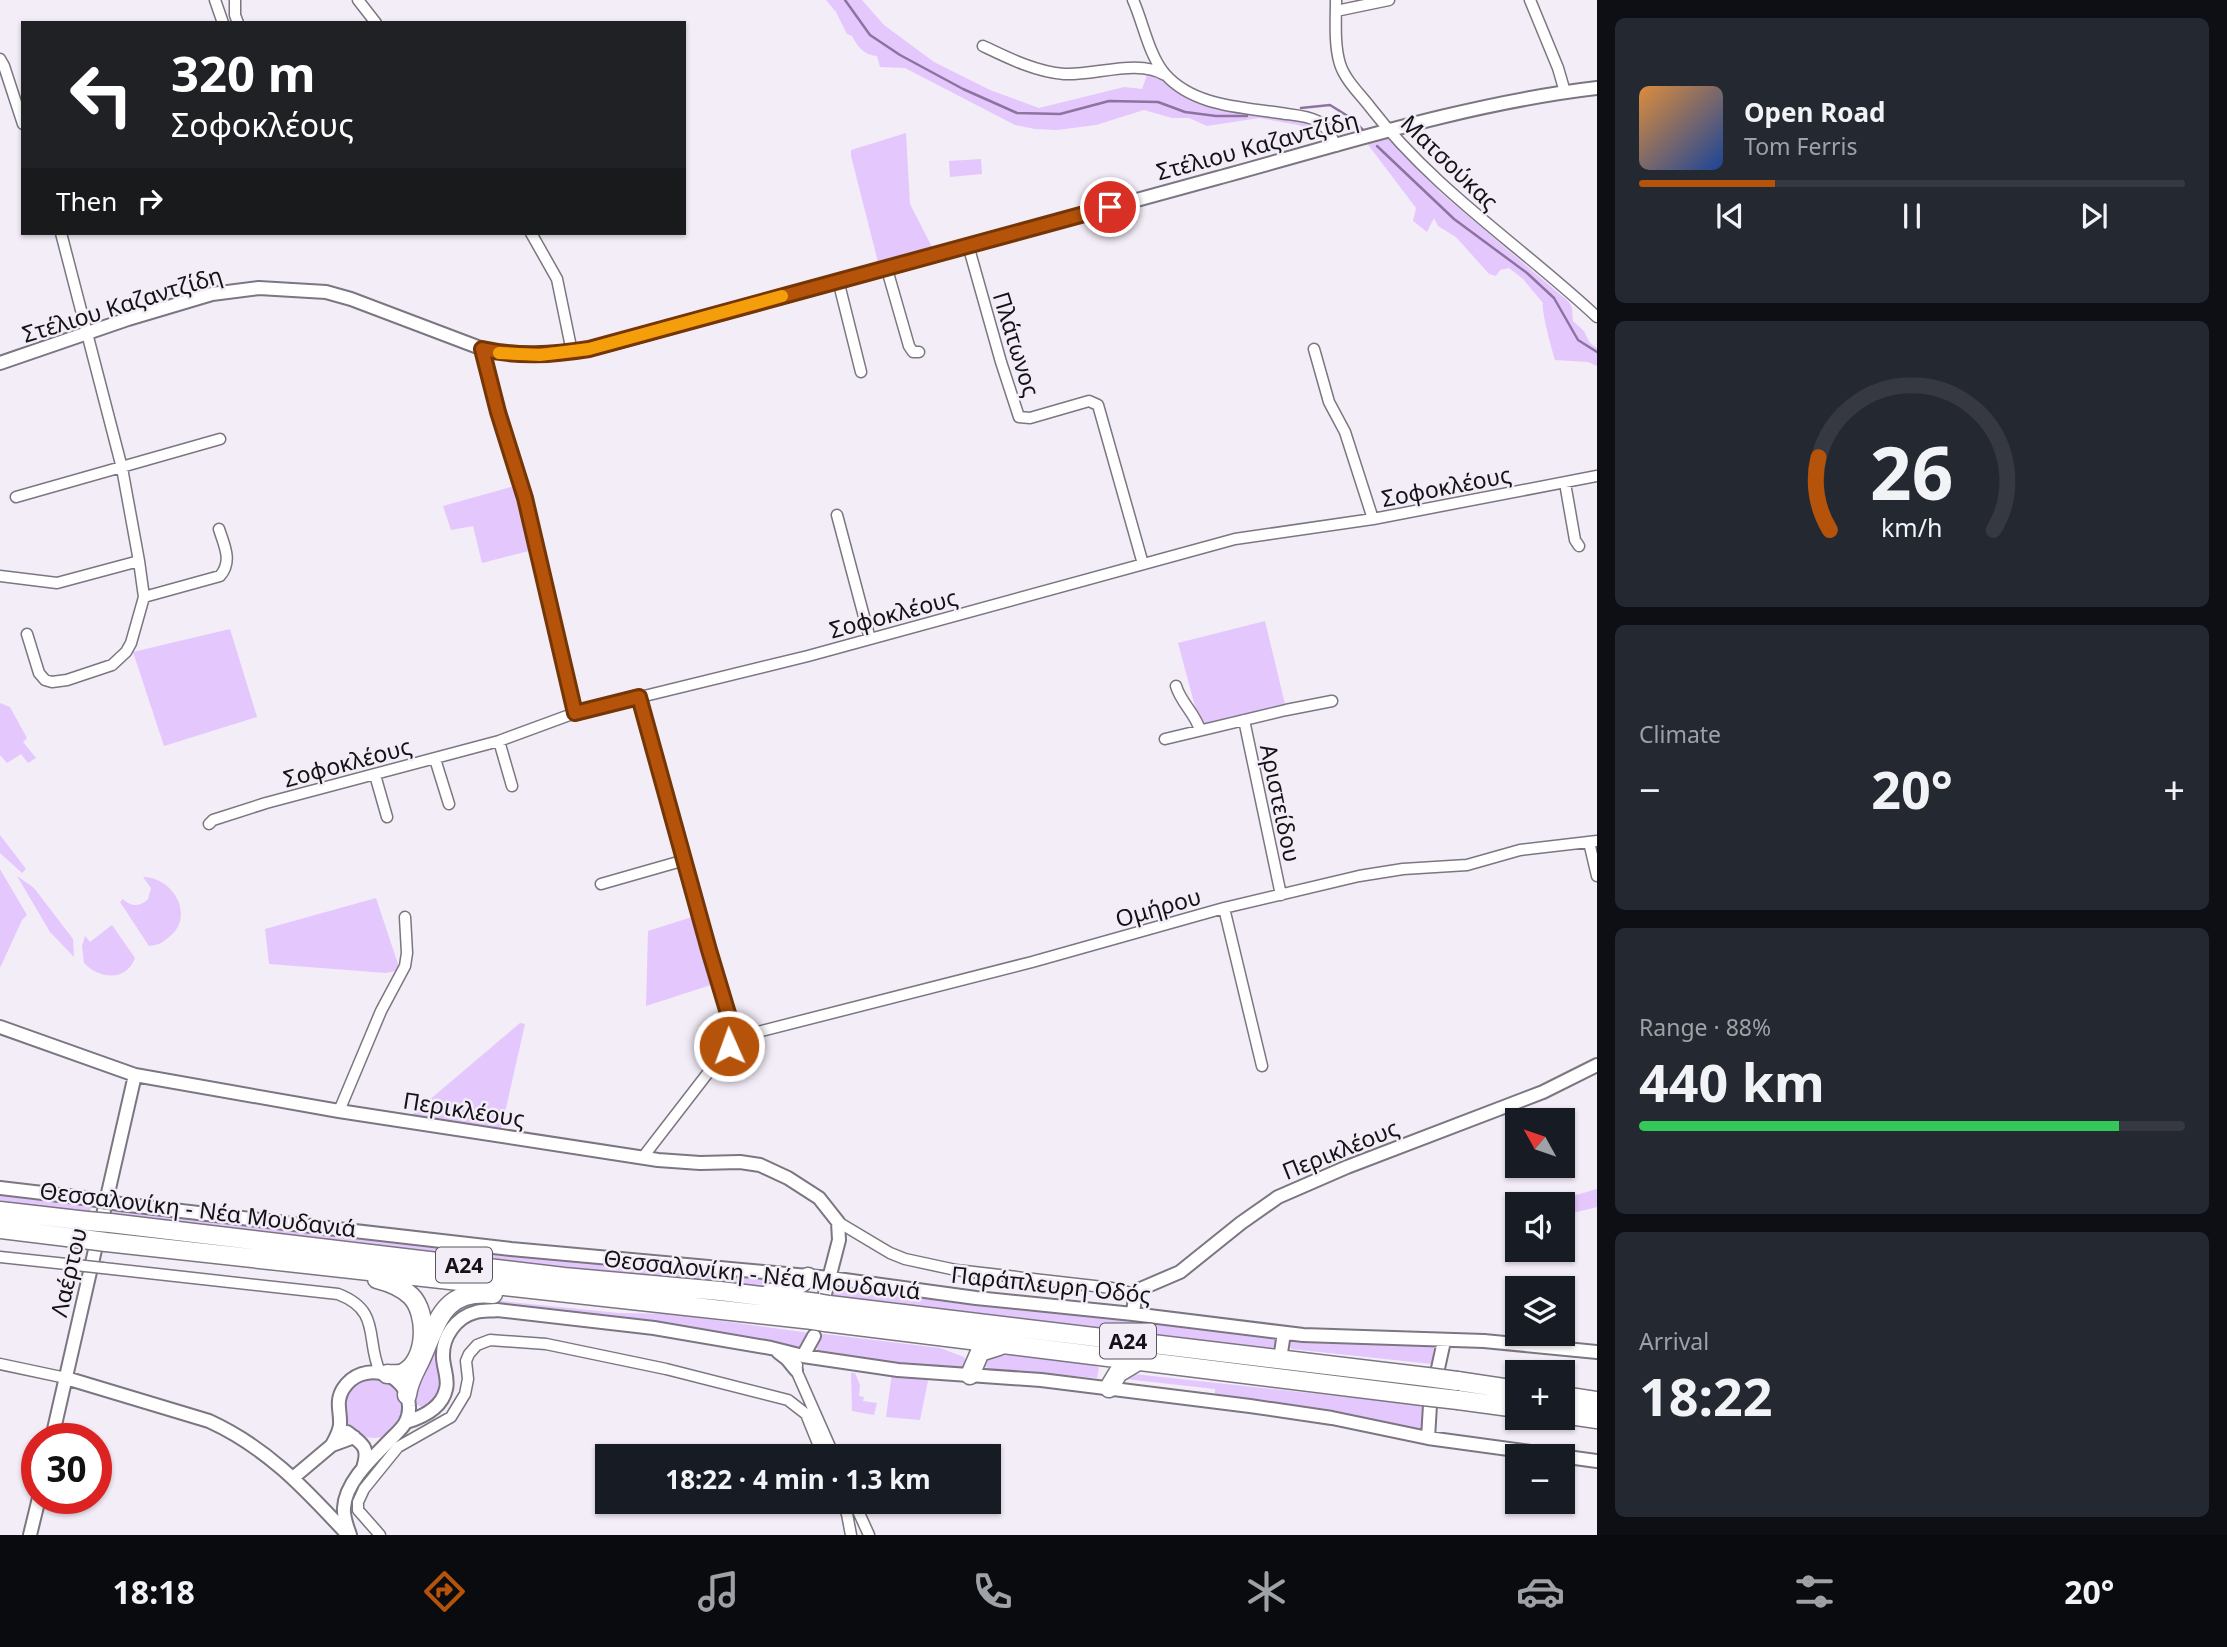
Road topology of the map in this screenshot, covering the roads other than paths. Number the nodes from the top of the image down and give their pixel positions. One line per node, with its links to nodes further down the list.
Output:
1 (215, 0): 8 (street)
2 (235, 0): 9 (street)
3 (358, 0): 10 (street)
4 (1133, 0): 13 (street)
5 (1389, 0): 7 (street)
6 (1530, 0): 15 (street)
7 (1336, 5): 17 (street, Ματσούκας)
8 (222, 21)
9 (237, 21)
10 (374, 21)
11 (983, 46): 13 (street)
12 (0, 60): 16 (street)
13 (1166, 75): 18 (street)
14 (1597, 88): 15 (street, Στέλιου Καζαντζίδη)
15 (1565, 92): 17 (street, Στέλιου Καζαντζίδη)
16 (21, 118)
17 (1389, 131): 18 (street, Στέλιου Καζαντζίδη); 25 (street, Ματσούκας)
18 (1336, 146): 21 (street, Στέλιου Καζαντζίδη)
19 (62, 235): 26 (street)
20 (532, 235): 29 (street)
21 (968, 245): 22 (street, Στέλιου Καζαντζίδη); 43 (street, Πλάτωνος)
22 (886, 266): 23 (street, Στέλιου Καζαντζίδη); 30 (street)
23 (838, 280): 29 (street, Στέλιου Καζαντζίδη); 32 (street)
24 (1597, 301): 25 (street)
25 (1593, 313)
26 (86, 333): 27 (street, Στέλιου Καζαντζίδη); 31 (street, Στέλιου Καζαντζίδη); 34 (street)
27 (482, 349): 29 (street, Στέλιου Καζαντζίδη); 51 (street)
28 (1314, 349): 39 (street)
29 (572, 352)
30 (919, 352)
31 (0, 363)
32 (861, 372)
33 (220, 439): 34 (street)
34 (122, 468): 37 (street); 42 (street)
35 (1597, 477): 36 (street, Σοφοκλέους)
36 (1565, 483): 39 (street, Σοφοκλέους); 41 (street)
37 (16, 497)
38 (837, 515): 47 (street)
39 (1373, 519): 43 (street, Σοφοκλέους)
40 (219, 529): 45 (street)
41 (1579, 546)
42 (139, 561): 44 (street); 45 (street)
43 (1143, 564): 47 (street, Σοφοκλέους)
44 (0, 576)
45 (144, 597): 46 (street)
46 (27, 634)
47 (870, 639): 49 (street, Σοφοκλέους)
48 (1176, 686): 53 (street)
49 (639, 697): 51 (street, Σοφοκλέους); 63 (street)
50 (1332, 701): 52 (street)
51 (575, 713): 55 (street, Σοφοκλέους)
52 (1244, 720): 53 (street); 66 (street, Αριστείδου)
53 (1200, 730): 54 (street)
54 (1165, 739)
55 (499, 741): 56 (street, Σοφοκλέους); 58 (street)
56 (435, 759): 57 (street, Σοφοκλέους); 59 (street)
57 (375, 775): 60 (street); 61 (street, Σοφοκλέους)
58 (512, 786)
59 (449, 804)
60 (387, 817)
61 (209, 824)
62 (1593, 842): 64 (street); 66 (street, Ομήρου)
63 (685, 860): 65 (street); 70 (street)
64 (1597, 876)
65 (601, 884)
66 (1280, 895): 67 (street, Ομήρου)
67 (1224, 908): 70 (street, Ομήρου); 72 (street)
68 (405, 917): 74 (street)
69 (0, 1027): 73 (street, Περικλέους)
70 (734, 1038): 75 (street)
71 (1597, 1065): 87 (street, Περικλέους)
72 (1262, 1066)
73 (135, 1075): 74 (street, Περικλέους); 107 (street, Λαέρτου)
74 (339, 1111): 76 (street, Περικλέους)
75 (654, 1142): 76 (street); 77 (street)
76 (643, 1157): 77 (street, Περικλέους)
77 (658, 1160): 80 (street, Περικλέους)
78 (0, 1188): 84 (street, Παράπλευρη Οδός, bridge)
79 (0, 1211): 86 (highway, Θεσσαλονίκη - Νέα Μουδανιά / Α24, bridge)
80 (838, 1222): 85 (street); 87 (street)
81 (0, 1229): 82 (highway, Θεσσαλονίκη - Νέα Μουδανιά / Α24, bridge)
82 (183, 1250): 88 (highway, Θεσσαλονίκη - Νέα Μουδανιά / Α24); 105 (highway)
83 (0, 1257): 95 (street, bridge)
84 (808, 1277): 85 (street, Παράπλευρη Οδός); 86 (highway)
85 (830, 1278): 89 (street); 90 (street, Παράπλευρη Οδός)
86 (720, 1291): 89 (highway, Θεσσαλονίκη - Νέα Μουδανιά / Α24)
87 (1135, 1294): 90 (street)
88 (682, 1305): 89 (highway, Θεσσαλονίκη - Νέα Μουδανιά / Α24); 113 (highway)
89 (821, 1313): 92 (highway, Θεσσαλονίκη - Νέα Μουδανιά / Α24); 99 (street); 100 (highway, Θεσσαλονίκη - Νέα Μουδανιά / Α24)
90 (1133, 1314): 91 (street, Παράπλευρη Οδός)
91 (1284, 1333): 93 (street, Παράπλευρη Οδός); 100 (street)
92 (950, 1337): 94 (highway, Θεσσαλονίκη - Νέα Μουδανιά / Α24); 106 (highway)
93 (1444, 1341): 97 (street, Παράπλευρη Οδός); 123 (street)
94 (1023, 1345): 98 (highway, Θεσσαλονίκη - Νέα Μουδανιά / Α24); 106 (highway)
95 (373, 1346): 104 (street); 105 (street)
96 (771, 1348): 99 (street); 103 (street); 116 (street)
97 (1597, 1352)
98 (1090, 1355): 101 (highway, Θεσσαλονίκη - Νέα Μουδανιά / Α24); 109 (highway)
99 (803, 1356): 103 (street); 106 (street); 108 (street)
100 (1280, 1359): 110 (highway, Θεσσαλονίκη - Νέα Μουδανιά / Α24, bridge)
101 (1138, 1361): 109 (highway); 110 (highway, Θεσσαλονίκη - Νέα Μουδανιά / Α24, bridge)
102 (0, 1364): 107 (street)
103 (796, 1370): 108 (street)
104 (364, 1373): 105 (street); 119 (street)
105 (383, 1373): 113 (street)
106 (970, 1375): 109 (street)
107 (66, 1378): 121 (street, Λαέρτου); 130 (street)
108 (806, 1388): 126 (street)
109 (1110, 1388): 123 (street)
110 (1457, 1390): 111 (highway, Θεσσαλονίκη - Νέα Μουδανιά / Α24); 115 (highway, Θεσσαλονίκη - Νέα Μουδανιά / Α24)
111 (1505, 1390)
112 (1575, 1398): 114 (highway)
113 (408, 1400): 116 (street); 120 (street)
114 (1597, 1401)
115 (1505, 1404)
116 (431, 1411): 120 (street)
117 (1575, 1416): 118 (highway)
118 (1597, 1419)
119 (340, 1420): 122 (street); 127 (street)
120 (406, 1422): 124 (street)
121 (56, 1423)
122 (356, 1438): 124 (street); 127 (street); 129 (street)
123 (1428, 1438): 128 (street)
124 (390, 1439): 129 (street)
125 (818, 1444): 137 (street)
126 (829, 1444)
127 (332, 1445): 130 (street)
128 (1597, 1461)
129 (363, 1469): 134 (street)
130 (294, 1477): 134 (street)
131 (35, 1514): 135 (street)
132 (847, 1514): 138 (street)
133 (859, 1514): 139 (street)
134 (348, 1532): 136 (street)
135 (30, 1535)
136 (358, 1535)
137 (380, 1535)
138 (851, 1535)
139 (869, 1535)

